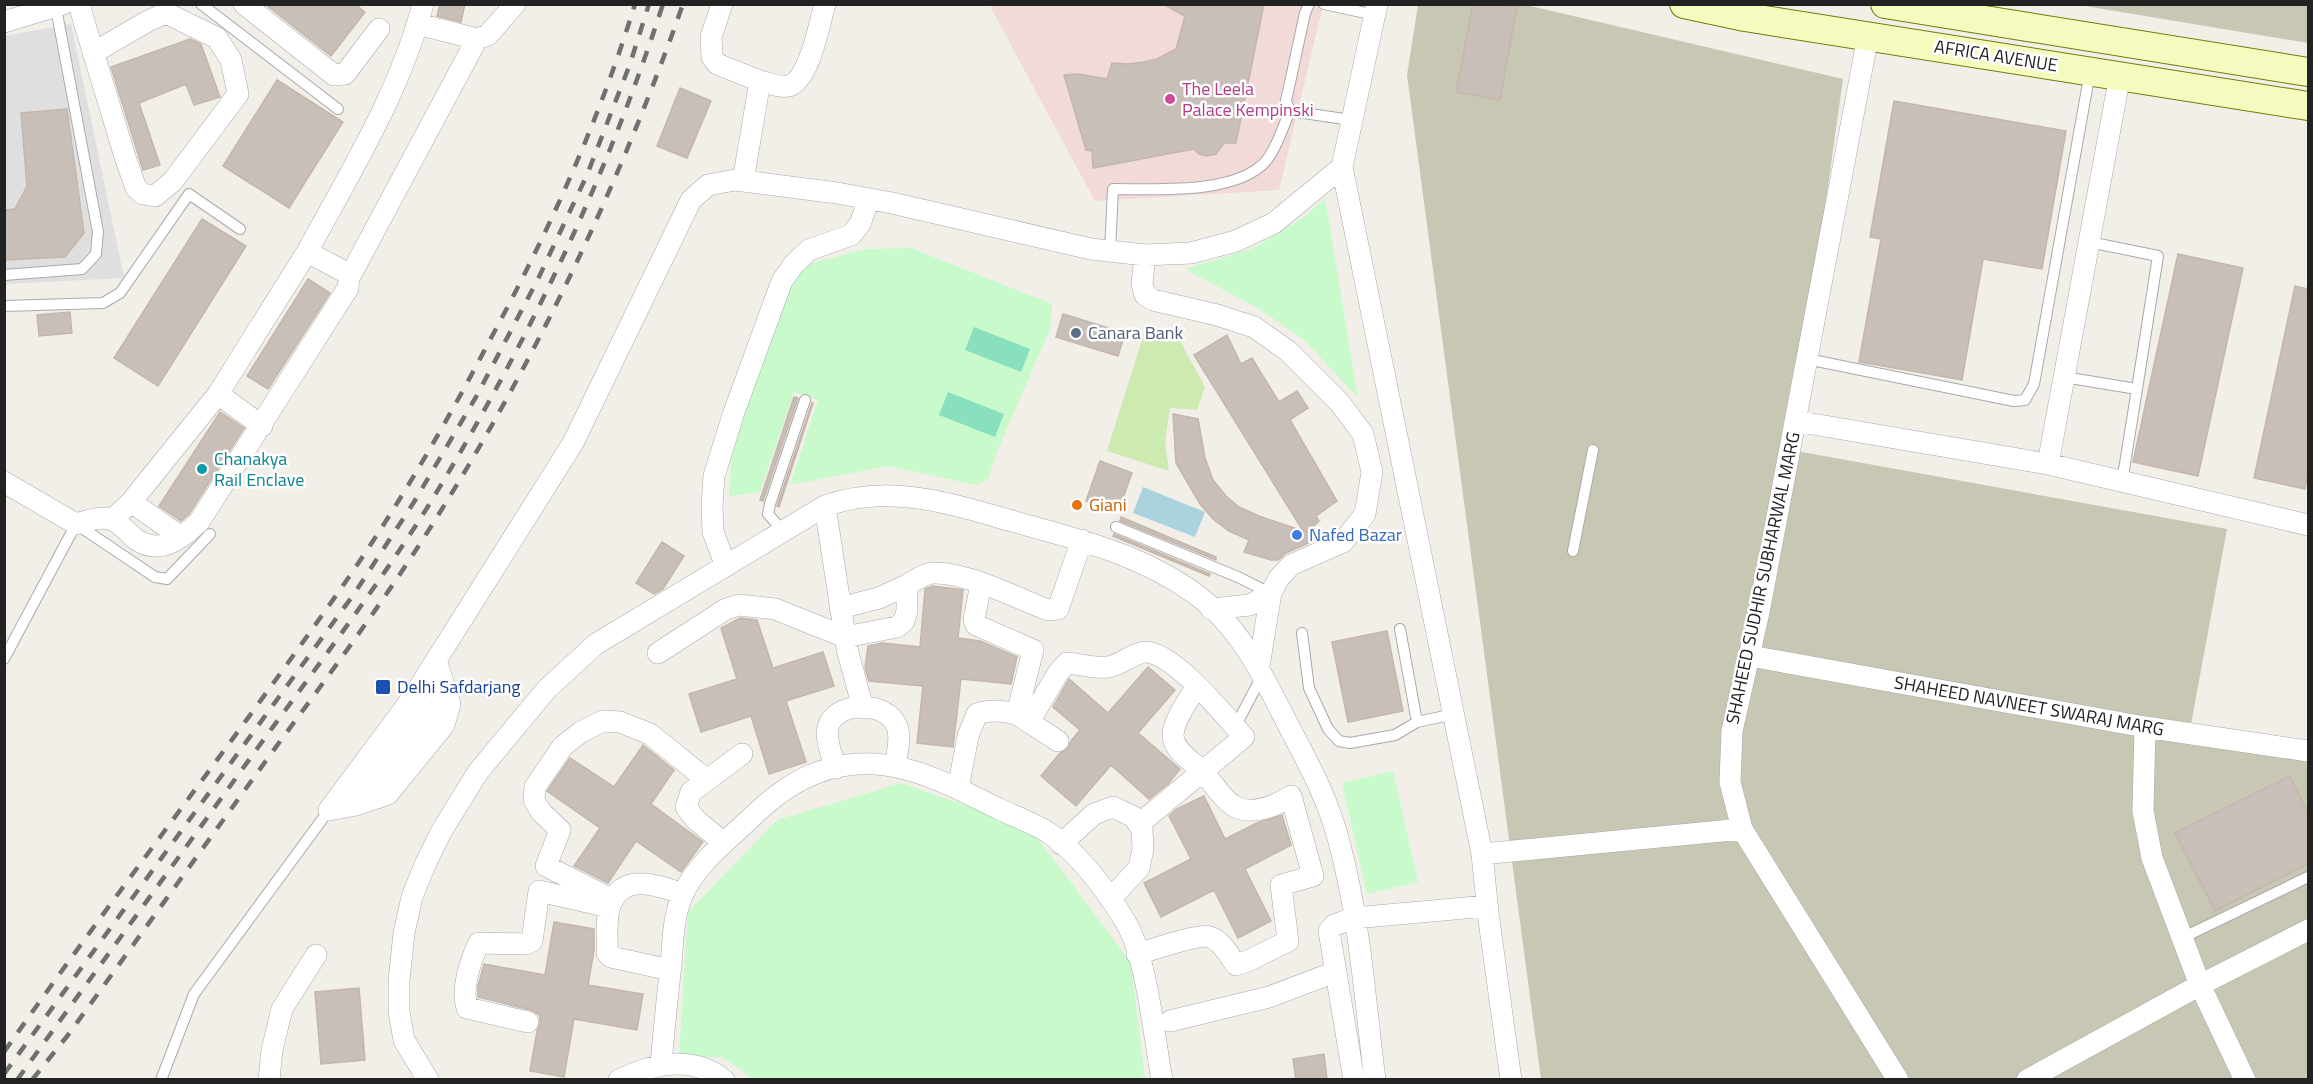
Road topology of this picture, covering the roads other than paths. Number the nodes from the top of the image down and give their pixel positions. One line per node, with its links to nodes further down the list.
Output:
1 (79, 4): 19 (street)
2 (201, 4): 25 (lane)
3 (244, 4): 16 (street)
4 (516, 4): 18 (street)
5 (722, 4): 23 (street)
6 (825, 4): 23 (street)
7 (1324, 4): 13 (lane)
8 (1684, 4): 17 (main road, AFRICA AVENUE)
9 (1885, 4): 21 (main road, AFRICA AVENUE)
10 (1309, 5): 26 (lane)
11 (60, 6): 12 (street); 36 (lane)
12 (24, 10): 15 (street)
13 (1376, 10): 27 (street)
14 (421, 14): 18 (street); 34 (street)
15 (4, 22)
16 (379, 29)
17 (1868, 36): 20 (main road, AFRICA AVENUE); 39 (street, SHAHEED SUDHIR SUBHARWAL MARG)
18 (477, 39): 37 (street)
19 (93, 53): 19 (street)
20 (2090, 70): 22 (main road, AFRICA AVENUE); 39 (lane)
21 (2308, 72)
22 (2120, 75): 24 (main road, AFRICA AVENUE); 32 (street)
23 (760, 81): 29 (street)
24 (2308, 106)
25 (338, 109)
26 (1290, 111): 27 (lane); 33 (lane)
27 (1351, 120): 28 (street)
28 (1342, 167): 35 (street); 77 (street)
29 (743, 181): 30 (street); 73 (street)
30 (869, 199): 33 (street); 61 (street)
31 (240, 229): 38 (lane)
32 (2089, 242): 40 (street); 41 (lane)
33 (1110, 251): 35 (street)
34 (307, 252): 37 (street); 42 (street)
35 (1145, 255): 64 (street)
36 (4, 275)
37 (349, 278): 45 (street)
38 (4, 306)
39 (1807, 359): 44 (street, SHAHEED SUDHIR SUBHARWAL MARG)
40 (2064, 377): 41 (lane); 47 (street)
41 (2137, 389): 49 (lane)
42 (218, 394): 45 (street); 50 (street)
43 (804, 400): 56 (lane)
44 (1796, 422): 47 (street); 71 (street, SHAHEED SUDHIR SUBHARWAL MARG)
45 (262, 426): 58 (street)
46 (1593, 450): 60 (lane)
47 (2048, 464): 49 (street)
48 (4, 482): 53 (street)
49 (2122, 482): 54 (street)
50 (131, 502): 52 (street); 58 (street)
51 (825, 506): 56 (street); 59 (street); 65 (street)
52 (112, 520): 53 (street); 58 (street)
53 (76, 524): 57 (lane); 72 (lane)
54 (2308, 525)
55 (1116, 527): 64 (lane)
56 (783, 531): 61 (street)
57 (210, 534)
58 (182, 537)
59 (1082, 540): 62 (street); 66 (street)
60 (1573, 551)
61 (726, 566): 114 (street)
62 (981, 584): 63 (street); 78 (street)
63 (907, 585): 65 (street); 69 (street)
64 (1271, 593): 66 (street); 74 (street)
65 (840, 608): 69 (street)
66 (1211, 609): 74 (street)
67 (1400, 629): 79 (lane)
68 (1302, 633): 79 (lane)
69 (845, 638): 70 (street); 76 (street)
70 (658, 653)
71 (1750, 656): 81 (street, SHAHEED NAVNEET SWARAJ MARG); 92 (street, SHAHEED SUDHIR SUBHARWAL MARG)
72 (4, 659)
73 (436, 660): 90 (street); 90 (street)
74 (1261, 670): 80 (lane); 101 (street)
75 (1197, 686): 78 (street); 80 (street); 87 (street)
76 (863, 708): 85 (street); 86 (street)
77 (1454, 714): 79 (lane); 95 (street)
78 (1023, 718): 82 (street); 89 (street)
79 (1417, 722)
80 (1235, 727): 87 (street)
81 (2145, 727): 83 (street, SHAHEED NAVNEET SWARAJ MARG); 103 (street)
82 (1058, 741)
83 (2308, 751)
84 (742, 754): 88 (street)
85 (895, 766): 86 (street); 89 (street)
86 (836, 768): 93 (street)
87 (1202, 771): 91 (street); 104 (street)
88 (707, 780): 93 (street); 99 (street)
89 (958, 789): 94 (street)
90 (329, 810): 112 (lane)
91 (1139, 824): 94 (street); 98 (street)
92 (1742, 829): 95 (street); 121 (street, SHAHEED SUDHIR SUBHARWAL MARG)
93 (724, 843): 97 (street)
94 (1061, 844): 98 (street)
95 (1482, 854): 100 (street)
96 (2308, 877): 103 (lane)
97 (683, 894): 99 (street); 106 (street)
98 (1110, 899): 104 (street)
99 (611, 904): 106 (street); 110 (street)
100 (1487, 906): 101 (street); 120 (street)
101 (1354, 918): 107 (street); 119 (street)
102 (2308, 930): 108 (street)
103 (2182, 938): 108 (street)
104 (1137, 954): 117 (street)
105 (316, 955): 113 (street)
106 (670, 970): 111 (street)
107 (1335, 972): 109 (street); 118 (street)
108 (2200, 986): 122 (street); 123 (street)
109 (1170, 1021)
110 (528, 1022)
111 (661, 1064): 115 (street); 116 (street)
112 (161, 1080)
113 (269, 1080)
114 (429, 1080)
115 (619, 1080)
116 (724, 1080)
117 (1162, 1080)
118 (1354, 1080)
119 (1375, 1080)
120 (1511, 1080)
121 (1899, 1080)
122 (2027, 1080)
123 (2245, 1080)

